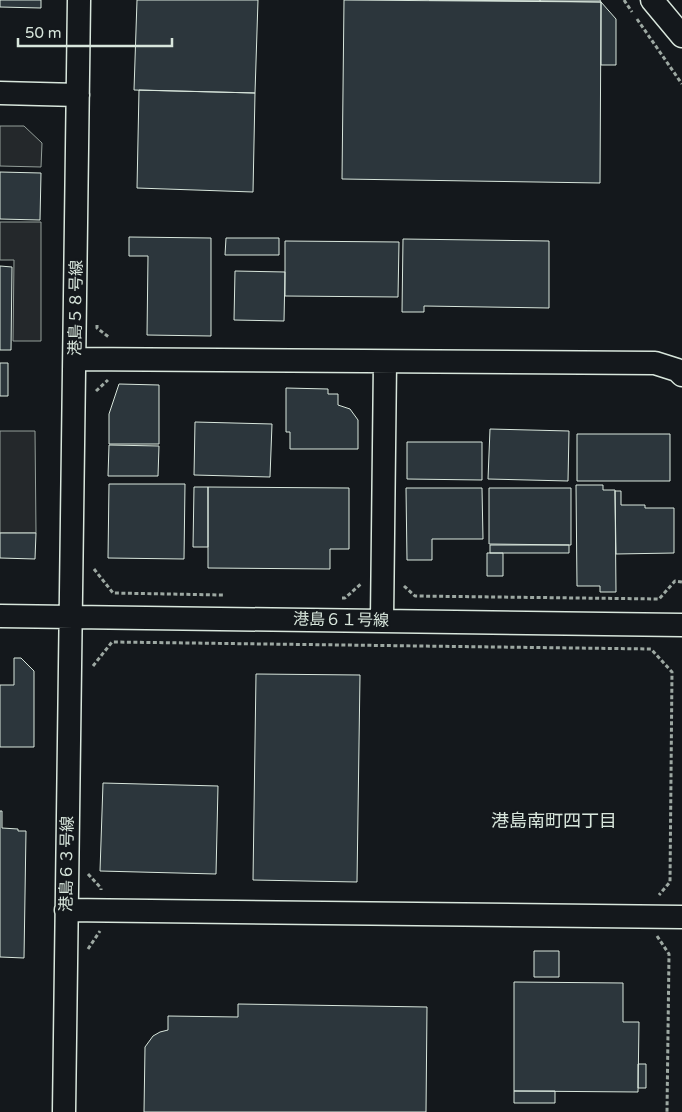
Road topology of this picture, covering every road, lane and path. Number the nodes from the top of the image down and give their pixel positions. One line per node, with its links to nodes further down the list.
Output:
1 (79, 0): 7 (street, 港島５８号線)
2 (624, 0): 5 (path)
3 (652, 0): 4 (street)
4 (682, 36)
5 (682, 84)
6 (0, 93): 7 (street)
7 (78, 95): 9 (street, 港島５８号線)
8 (98, 318): 10 (path)
9 (75, 359): 10 (street); 21 (street, 港島５８号線)
10 (115, 359): 11 (street); 13 (path)
11 (385, 362): 12 (street); 22 (street)
12 (682, 375)
13 (96, 400)
14 (94, 562): 18 (path)
15 (360, 582): 19 (path)
16 (682, 582): 17 (path)
17 (400, 583)
18 (229, 596)
19 (335, 598)
20 (0, 616): 21 (street, 港島６１号線)
21 (70, 617): 22 (street, 港島６１号線); 27 (street, 港島６３号線)
22 (382, 620): 23 (street, 港島６１号線)
23 (682, 625)
24 (92, 675): 28 (path)
25 (87, 874): 26 (path)
26 (101, 888)
27 (66, 910): 28 (street); 30 (street, 港島６３号線)
28 (658, 917): 29 (street); 31 (path)
29 (682, 917)
30 (64, 1112)
31 (667, 1112)

